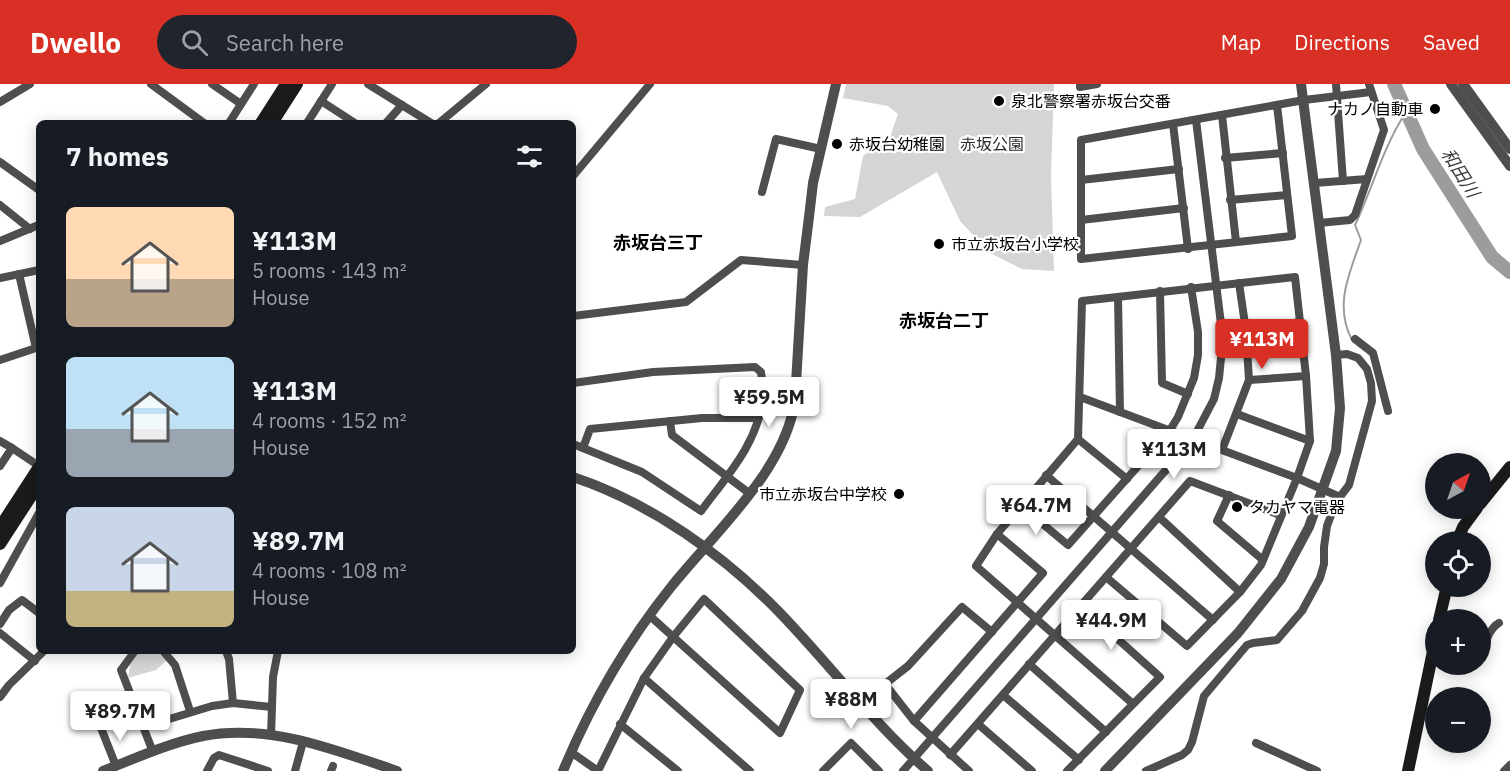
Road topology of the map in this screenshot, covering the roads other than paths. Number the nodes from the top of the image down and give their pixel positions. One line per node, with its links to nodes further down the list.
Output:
1 (30, 84): 22 (street)
2 (151, 84): 27 (street)
3 (212, 84): 23 (street)
4 (254, 84): 23 (street)
5 (286, 84): 29 (main road)
6 (297, 84): 29 (main road)
7 (332, 84): 21 (street)
8 (368, 84): 24 (street)
9 (486, 84): 34 (street)
10 (650, 84): 44 (street)
11 (836, 84): 38 (street)
12 (1080, 84): 13 (street)
13 (1097, 84)
14 (1301, 84): 20 (street)
15 (1336, 84): 19 (street)
16 (1450, 84): 42 (street)
17 (1463, 84): 37 (street)
18 (1370, 88): 19 (street); 45 (street)
19 (1338, 95): 20 (street); 47 (street)
20 (1304, 100): 25 (street); 48 (street)
21 (321, 101): 30 (street); 31 (street)
22 (0, 102)
23 (241, 104): 28 (street)
24 (402, 105): 32 (street); 33 (street)
25 (1277, 105): 26 (street); 39 (street)
26 (1222, 115): 35 (street); 40 (street)
27 (200, 120)
28 (231, 120)
29 (272, 120)
30 (309, 120)
31 (350, 120)
32 (389, 120)
33 (426, 120)
34 (443, 120)
35 (1196, 120): 36 (street); 59 (street)
36 (1173, 124): 43 (street); 46 (street)
37 (1510, 148)
38 (821, 149): 50 (street); 61 (street)
39 (1282, 153): 40 (street); 51 (street)
40 (1225, 158): 52 (street)
41 (0, 162): 49 (street)
42 (1510, 166)
43 (1179, 169): 46 (street); 54 (street)
44 (576, 172)
45 (1367, 179): 47 (street); 56 (street)
46 (1081, 180): 55 (street)
47 (1344, 181): 48 (street)
48 (1315, 183): 56 (street)
49 (36, 187)
50 (762, 192)
51 (1287, 195): 52 (street); 58 (street)
52 (1230, 200): 58 (street)
53 (0, 205): 57 (street)
54 (1184, 208): 55 (street); 60 (street)
55 (1081, 220): 60 (street)
56 (1319, 223): 76 (street)
57 (0, 241)
58 (1236, 242): 59 (street)
59 (1212, 244): 60 (street); 66 (street)
60 (1188, 249)
61 (803, 265): 70 (street); 109 (street)
62 (36, 271): 63 (street)
63 (19, 274): 64 (street); 73 (street)
64 (0, 278)
65 (1239, 283): 66 (street); 71 (street); 72 (street)
66 (1216, 285): 67 (street); 89 (street)
67 (1191, 287): 68 (street); 81 (street)
68 (1160, 291): 69 (street); 81 (street)
69 (1118, 297): 82 (street); 84 (street)
70 (576, 316)
71 (1300, 322): 72 (street); 78 (street)
72 (1246, 332): 79 (street)
73 (36, 339)
74 (1355, 339): 83 (street)
75 (36, 348): 77 (street)
76 (1336, 355): 83 (street); 107 (street)
77 (0, 360)
78 (1306, 376): 79 (street); 92 (street)
79 (1250, 380): 85 (street)
80 (576, 383): 86 (street)
81 (1188, 394): 88 (street)
82 (1080, 397): 84 (street); 90 (street)
83 (1372, 401): 111 (street)
84 (1120, 412): 88 (street)
85 (1237, 414): 92 (street); 96 (street)
86 (758, 418): 87 (street); 102 (street)
87 (670, 421): 95 (street); 102 (street)
88 (1170, 430): 89 (street); 105 (street)
89 (1193, 438): 96 (street); 118 (street)
90 (1078, 439): 101 (street); 105 (street)
91 (0, 441): 94 (street)
92 (1310, 441): 104 (street)
93 (576, 445): 95 (street)
94 (12, 448): 97 (street); 98 (street)
95 (583, 448): 102 (street)
96 (1222, 450): 104 (street)
97 (36, 465)
98 (0, 466)
99 (1510, 467): 108 (main road)
100 (36, 472): 117 (main road)
101 (1046, 475): 112 (street); 114 (street)
102 (727, 477): 109 (street)
103 (576, 478): 121 (street)
104 (1297, 478): 107 (street); 113 (street)
105 (1127, 479): 114 (street)
106 (36, 489): 120 (main road)
107 (1323, 489): 111 (street); 147 (street)
108 (1491, 490)
109 (749, 493): 121 (street)
110 (1229, 495): 113 (street); 115 (street); 123 (street)
111 (1340, 497): 150 (street)
112 (1021, 506): 114 (street); 119 (street)
113 (1280, 515): 123 (street)
114 (1094, 516): 118 (street)
115 (1159, 517): 122 (street); 126 (street)
116 (36, 518): 125 (street)
117 (0, 527)
118 (1111, 531): 122 (street); 131 (street)
119 (997, 534): 127 (street); 127 (street)
120 (0, 544)
121 (705, 547): 130 (street); 170 (street)
122 (1131, 548): 124 (street); 132 (street)
123 (1263, 560): 126 (street)
124 (1106, 577): 128 (street); 132 (street)
125 (0, 583)
126 (1240, 591): 132 (street)
127 (1018, 603): 131 (street); 136 (street)
128 (1081, 606): 138 (street); 154 (street)
129 (36, 611): 134 (street)
130 (650, 616): 139 (street); 168 (street)
131 (1036, 619): 138 (street); 164 (street)
132 (1213, 620)
133 (1499, 623): 135 (street)
134 (0, 624)
135 (1491, 631)
136 (992, 632): 157 (street); 157 (street)
137 (0, 633): 145 (street)
138 (1054, 634): 146 (street); 154 (street)
139 (673, 637): 139 (street); 149 (street)
140 (41, 654): 145 (street)
141 (133, 654): 160 (street)
142 (166, 654): 156 (street)
143 (227, 654): 153 (street)
144 (277, 654): 155 (street)
145 (35, 661): 152 (street)
146 (1029, 664): 151 (street); 162 (street)
147 (1204, 668): 150 (street); 189 (street)
148 (1428, 675): 192 (main road)
149 (644, 678): 158 (street); 181 (street)
150 (1217, 679): 190 (street)
151 (1003, 694): 159 (street); 171 (street)
152 (0, 697)
153 (233, 703): 155 (street); 156 (street)
154 (1132, 703): 162 (street)
155 (272, 707): 163 (street)
156 (190, 711): 160 (street)
157 (914, 721): 164 (street)
158 (620, 724): 168 (street); 180 (street)
159 (978, 724): 169 (street); 187 (street)
160 (143, 727): 167 (street)
161 (101, 728): 173 (street)
162 (1106, 732): 171 (street)
163 (271, 735): 165 (street); 167 (street)
164 (932, 738): 169 (street); 170 (street)
165 (303, 741): 174 (street); 175 (street)
166 (1256, 743): 191 (street)
167 (153, 752): 173 (street)
168 (571, 752): 179 (street)
169 (950, 756): 186 (street)
170 (914, 758): 184 (street); 185 (street)
171 (1078, 759): 188 (street)
172 (1510, 765): 193 (street)
173 (116, 766): 176 (street)
174 (298, 770)
175 (390, 770)
176 (103, 771)
177 (207, 771): 178 (street)
178 (268, 771)
179 (563, 771)
180 (678, 771)
181 (750, 771)
182 (824, 771): 183 (street)
183 (879, 771)
184 (903, 771)
185 (928, 771)
186 (969, 771)
187 (1032, 771)
188 (1067, 771)
189 (1105, 771)
190 (1146, 771)
191 (1317, 771)
192 (1408, 771)
193 (1504, 771)

